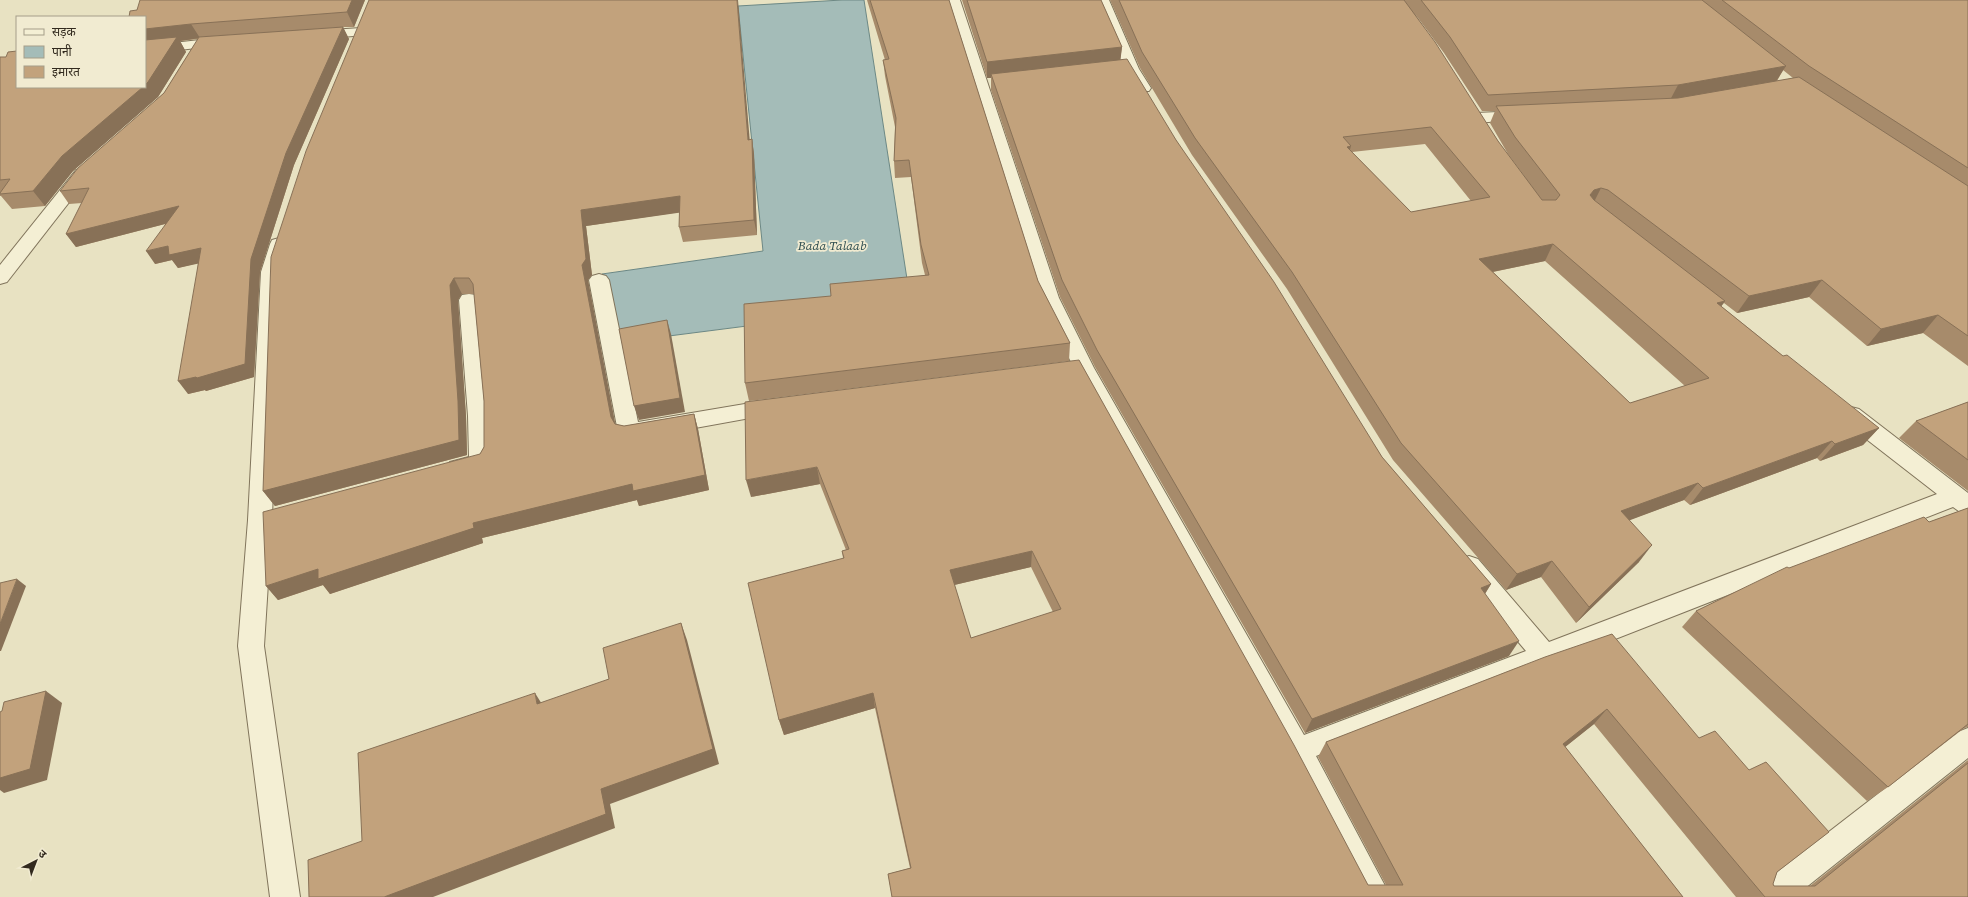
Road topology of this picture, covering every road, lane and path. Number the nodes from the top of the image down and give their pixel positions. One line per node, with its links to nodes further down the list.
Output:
1 (953, 0): 15 (street)
2 (1102, 0): 7 (street)
3 (300, 36): 5 (street)
4 (146, 50): 6 (street)
5 (352, 53)
6 (188, 63)
7 (1151, 102)
8 (1538, 115): 9 (street)
9 (1476, 118)
10 (91, 166): 12 (street)
11 (284, 227): 22 (street)
12 (0, 278)
13 (600, 280): 17 (street)
14 (469, 300): 19 (street)
15 (1084, 368): 16 (street); 26 (street)
16 (1060, 371)
17 (794, 404)
18 (1836, 404): 20 (street)
19 (442, 472)
20 (1962, 502): 24 (street)
21 (283, 514): 22 (street)
22 (260, 520): 27 (street)
23 (1456, 552): 24 (street)
24 (1545, 655): 26 (street)
25 (1968, 741): 29 (street)
26 (1298, 750): 28 (street)
27 (285, 897)
28 (1376, 897)
29 (1770, 897)

